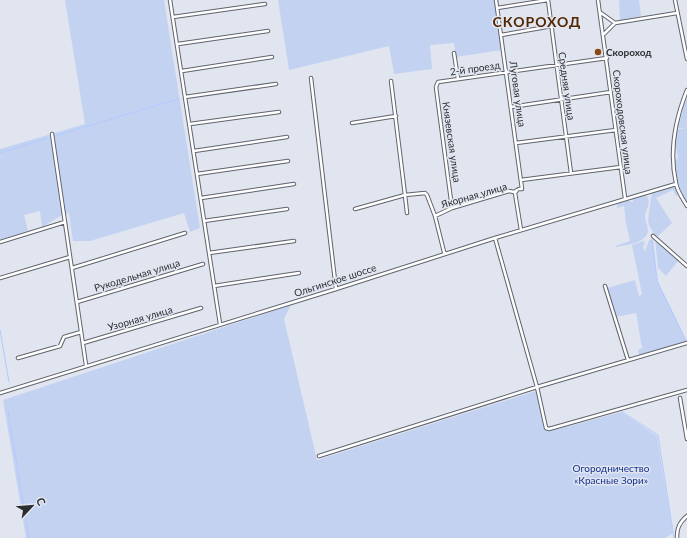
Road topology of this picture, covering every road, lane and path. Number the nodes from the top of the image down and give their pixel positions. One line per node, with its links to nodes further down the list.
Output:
1 (170, 0): 10 (street)
2 (496, 0): 7 (street, Луговая улица)
3 (548, 0): 7 (street); 12 (street, Средняя улица)
4 (598, 0): 8 (street, Скороходовская улица)
5 (675, 0): 9 (street)
6 (265, 4): 10 (street)
7 (497, 8): 15 (street, Луговая улица)
8 (600, 12): 11 (street); 14 (street, Скороходовская улица)
9 (677, 12): 11 (street); 20 (street)
10 (173, 17): 16 (street)
11 (615, 23): 14 (street)
12 (552, 26): 15 (street); 21 (street, Средняя улица)
13 (268, 31): 16 (street)
14 (603, 34): 19 (street, Скороходовская улица)
15 (501, 35): 23 (street, Луговая улица)
16 (178, 44): 22 (street)
17 (454, 53): 25 (street)
18 (272, 58): 22 (street)
19 (607, 58): 21 (street, 2-й проезд); 30 (street, Скороходовская улица)
20 (687, 59)
21 (556, 66): 23 (street, 2-й проезд); 32 (street, Средняя улица)
22 (182, 71): 31 (street)
23 (507, 72): 25 (street, 2-й проезд); 33 (street, Луговая улица)
24 (311, 78): 79 (street)
25 (458, 79): 27 (street, 2-й проезд)
26 (391, 81): 35 (street)
27 (440, 81): 56 (street, Князевская улица)
28 (276, 84): 31 (street)
29 (687, 90): 50 (street)
30 (611, 92): 32 (street); 38 (street, Скороходовская улица)
31 (186, 97): 37 (street)
32 (562, 101): 33 (street); 41 (street, Средняя улица)
33 (511, 107): 42 (street, Луговая улица)
34 (279, 112): 37 (street)
35 (396, 116): 36 (street); 52 (street)
36 (352, 123)
37 (190, 124): 43 (street)
38 (616, 130): 41 (street); 45 (street, Скороходовская улица)
39 (52, 134): 62 (street)
40 (287, 137): 43 (street)
41 (566, 137): 42 (street); 46 (street, Средняя улица)
42 (516, 143): 48 (street, Луговая улица)
43 (194, 151): 47 (street)
44 (288, 161): 47 (street)
45 (621, 167): 46 (street); 54 (street, Скороходовская улица)
46 (570, 173): 48 (street)
47 (197, 174): 53 (street)
48 (521, 180): 51 (street, Луговая улица)
49 (294, 184): 53 (street)
50 (676, 184): 54 (street, Ольгинское шоссе); 55 (street)
51 (518, 190): 56 (street, Якорная улица); 63 (street, Луговая улица)
52 (405, 196): 58 (street); 59 (street); 60 (street)
53 (201, 198): 61 (street)
54 (625, 198): 63 (street, Ольгинское шоссе)
55 (687, 206)
56 (452, 208): 60 (street, Якорная улица)
57 (287, 209): 61 (street)
58 (355, 209)
59 (407, 213)
60 (435, 216): 70 (street)
61 (204, 221): 69 (street)
62 (65, 222): 68 (street); 71 (street)
63 (521, 230): 66 (street, Ольгинское шоссе)
64 (186, 233): 74 (street)
65 (653, 236): 73 (street)
66 (495, 238): 70 (street, Ольгинское шоссе); 89 (street)
67 (294, 241): 69 (street)
68 (0, 242)
69 (209, 253): 77 (street)
70 (446, 253): 79 (street, Ольгинское шоссе)
71 (70, 257): 74 (street); 76 (street)
72 (203, 264): 80 (street, Рукодельная улица)
73 (687, 266)
74 (72, 268): 80 (street)
75 (299, 273): 77 (street)
76 (0, 278)
77 (214, 286): 82 (street)
78 (605, 286): 87 (street)
79 (336, 289): 82 (street, Ольгинское шоссе)
80 (77, 302): 83 (street)
81 (201, 308): 84 (street, Узорная улица)
82 (220, 324): 88 (street, Ольгинское шоссе)
83 (82, 332): 84 (street); 86 (street)
84 (83, 342): 88 (street)
85 (687, 343): 87 (street)
86 (18, 358)
87 (628, 360): 89 (street)
88 (86, 365): 91 (street, Ольгинское шоссе)
89 (537, 387): 90 (street); 94 (street)
90 (687, 390)
91 (0, 393)
92 (680, 398): 93 (street)
93 (687, 439)
94 (319, 456)
95 (687, 516): 96 (street)
96 (677, 538)

